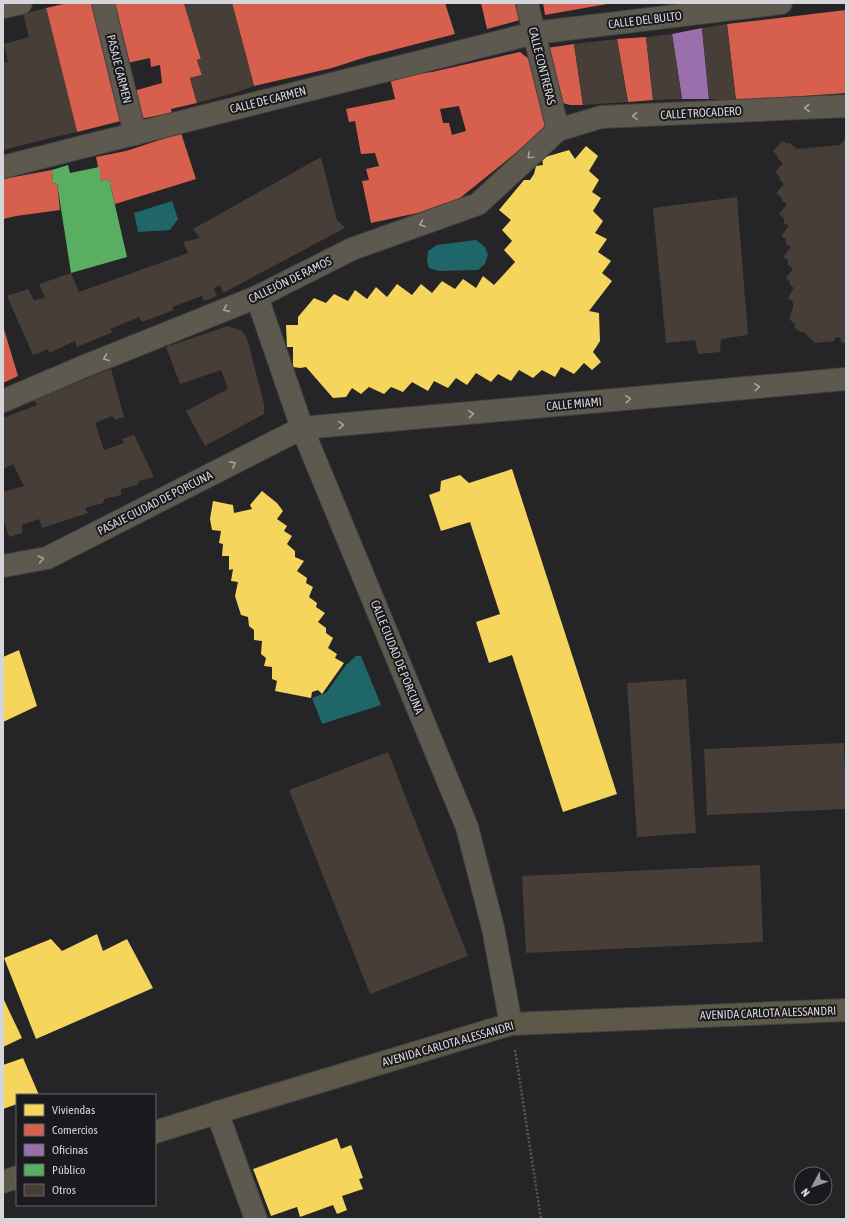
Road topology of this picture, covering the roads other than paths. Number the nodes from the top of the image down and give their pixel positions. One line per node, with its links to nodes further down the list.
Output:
1 (21, 3): 5 (street)
2 (103, 3): 9 (street, PASAJE CARMEN)
3 (527, 3): 6 (street, CALLE CONTRERAS)
4 (781, 3): 6 (street, CALLE DEL BULTO)
5 (3, 7)
6 (534, 33): 8 (street, CALLE CONTRERAS); 9 (street, CALLE DE CARMEN)
7 (846, 106): 8 (street, CALLE TROCADERO, one-way to 8)
8 (558, 130): 11 (street, CALLEJÓN DE RAMOS, one-way to 11)
9 (135, 134): 10 (street, CALLE DE CARMEN)
10 (3, 167)
11 (257, 297): 13 (street, CALLEJÓN DE RAMOS, one-way to 13); 14 (street, CALLE CIUDAD DE PORCUNA)
12 (846, 379): 14 (street, CALLE MIAMI, one-way to 12)
13 (3, 401)
14 (302, 428): 15 (street, PASAJE CIUDAD DE PORCUNA, one-way to 14); 17 (street, CALLE CIUDAD DE PORCUNA)
15 (3, 566)
16 (846, 1010): 17 (main road, AVENIDA CARLOTA ALESSANDRI)
17 (511, 1024): 18 (main road, AVENIDA CARLOTA ALESSANDRI)
18 (217, 1112): 19 (main road, AVENIDA CARLOTA ALESSANDRI); 22 (street)
19 (156, 1132)
20 (16, 1177): 21 (main road)
21 (3, 1182)
22 (256, 1219)

